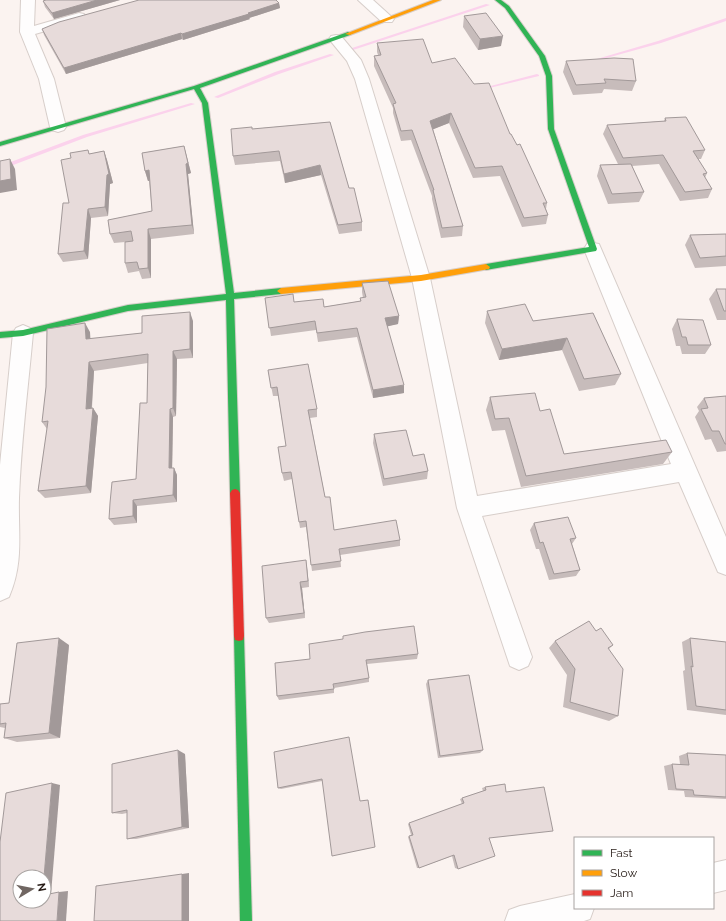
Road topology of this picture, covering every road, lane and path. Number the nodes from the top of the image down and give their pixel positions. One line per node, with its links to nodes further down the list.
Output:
1 (28, 0): 7 (street)
2 (365, 0): 6 (street)
3 (438, 0): 6 (street)
4 (498, 0): 12 (street)
5 (95, 13): 7 (street)
6 (387, 19): 8 (street)
7 (27, 32): 10 (street)
8 (336, 39): 9 (street); 13 (street)
9 (196, 87): 10 (street); 14 (street)
10 (58, 127): 11 (street)
11 (0, 144)
12 (593, 249): 13 (street); 17 (street)
13 (421, 278): 14 (street); 18 (street)
14 (230, 296): 15 (street); 25 (street)
15 (23, 333): 16 (street); 20 (street)
16 (0, 335)
17 (685, 471): 18 (street); 19 (street)
18 (468, 508): 21 (street)
19 (726, 564)
20 (0, 588)
21 (519, 657)
22 (726, 875): 23 (street)
23 (714, 878)
24 (574, 909): 26 (street)
25 (246, 921)
26 (520, 921)

